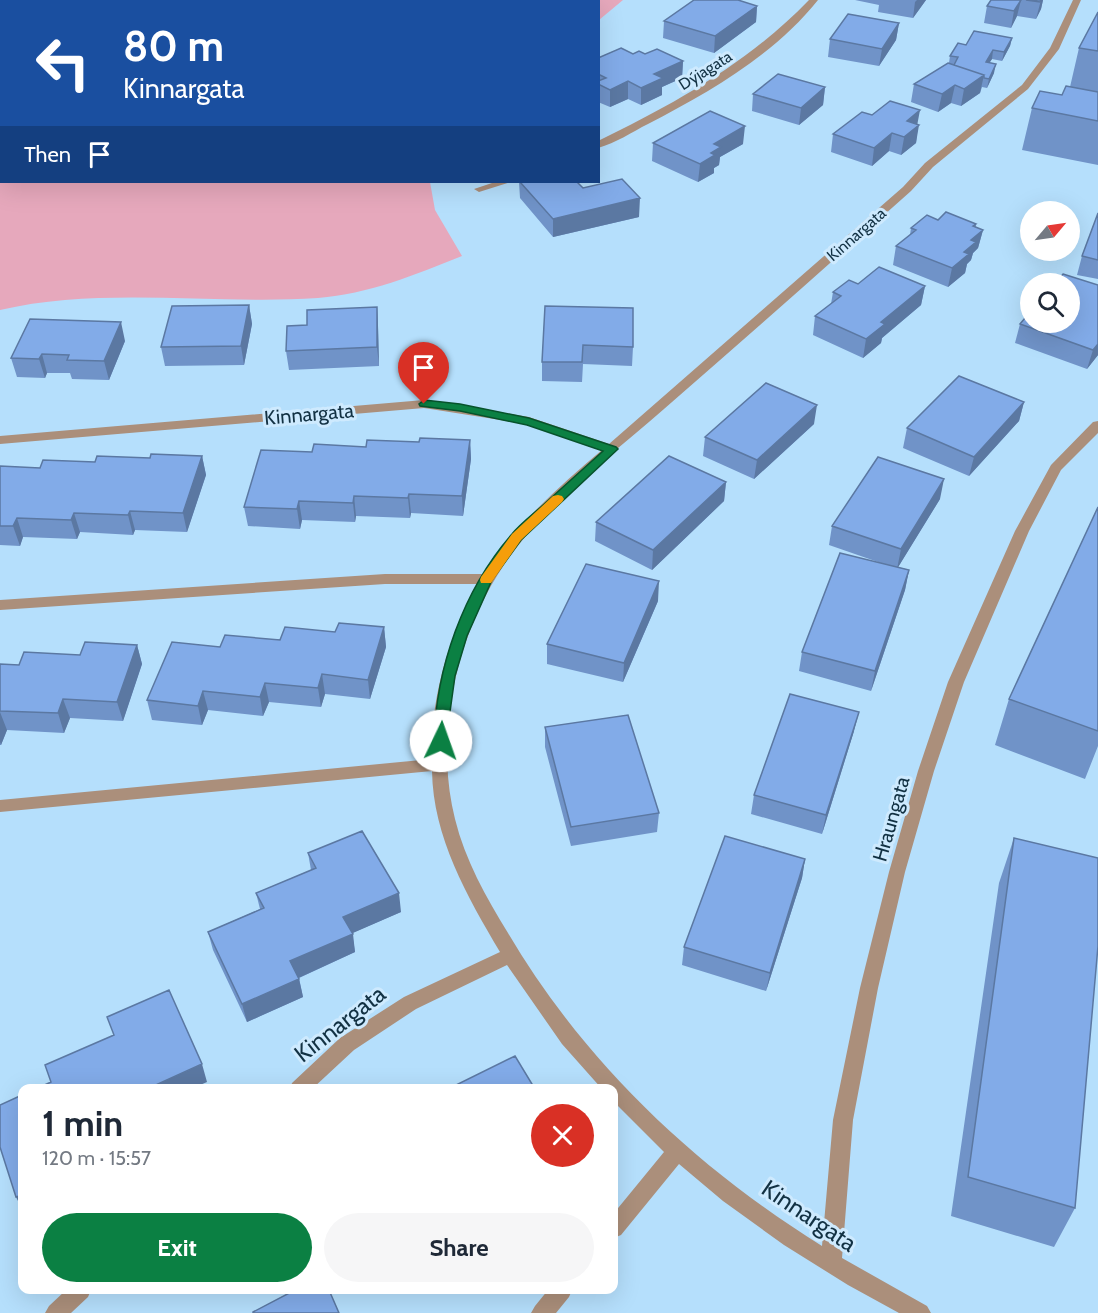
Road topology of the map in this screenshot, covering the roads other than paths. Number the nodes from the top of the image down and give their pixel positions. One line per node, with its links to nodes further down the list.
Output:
1 (814, 0): 3 (street, Dýjagata)
2 (1077, 0): 8 (street, Kinnargata)
3 (600, 144)
4 (502, 183): 5 (street)
5 (479, 189)
6 (1098, 425): 19 (street, Hraungata)
7 (0, 440): 8 (street, Kinnargata)
8 (612, 449): 9 (street, Kinnargata)
9 (486, 579): 10 (street); 11 (street, Kinnargata)
10 (0, 605)
11 (440, 764): 12 (street); 13 (street, Kinnargata)
12 (0, 806)
13 (510, 955): 14 (street, Kinnargata); 15 (street, Kinnargata)
14 (304, 1084)
15 (611, 1084)
16 (618, 1091): 17 (street, Kinnargata)
17 (677, 1151): 18 (street); 19 (street, Kinnargata)
18 (618, 1223)
19 (831, 1263): 24 (street, Kinnargata)
20 (77, 1294): 22 (street)
21 (559, 1294): 23 (street)
22 (56, 1313)
23 (543, 1313)
24 (920, 1313)

